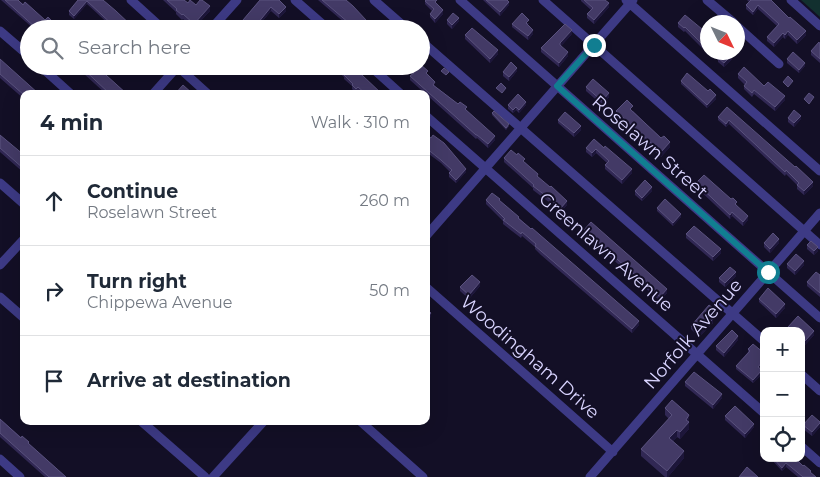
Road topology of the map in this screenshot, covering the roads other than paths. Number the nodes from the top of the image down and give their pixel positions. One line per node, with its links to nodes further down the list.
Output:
1 (131, 0): 11 (street)
2 (236, 0): 12 (street)
3 (374, 0): 14 (street)
4 (460, 0): 26 (street, Roselawn Street)
5 (543, 0): 18 (street)
6 (707, 0): 10 (street)
7 (790, 0): 15 (street)
8 (298, 1): 13 (street)
9 (630, 1): 18 (street); 34 (street)
10 (725, 15)
11 (153, 20)
12 (219, 20)
13 (318, 20)
14 (397, 20)
15 (820, 26)
16 (0, 30): 19 (street)
17 (745, 33): 21 (street)
18 (594, 45): 26 (street); 39 (street)
19 (20, 48)
20 (430, 49): 32 (street)
21 (779, 64)
22 (50, 75): 27 (street)
23 (170, 75): 28 (street)
24 (188, 75): 29 (street)
25 (380, 75): 30 (street)
26 (557, 86): 32 (street); 43 (street, Roselawn Street)
27 (67, 90)
28 (157, 90)
29 (204, 90)
30 (397, 90)
31 (430, 120): 33 (street, Greenlawn Avenue)
32 (521, 127): 33 (street); 47 (street)
33 (485, 168): 38 (street); 50 (street, Greenlawn Avenue)
34 (820, 171)
35 (0, 182): 36 (street)
36 (20, 200)
37 (820, 214): 39 (street, Norfolk Avenue)
38 (430, 231)
39 (804, 231): 41 (street); 43 (street, Norfolk Avenue)
40 (20, 243): 42 (street)
41 (820, 245)
42 (0, 265)
43 (768, 272): 47 (street, Norfolk Avenue); 48 (street, Roselawn Street)
44 (430, 291): 58 (street, Woodingham Drive)
45 (0, 297): 46 (street)
46 (20, 314)
47 (732, 314): 49 (street); 50 (street, Norfolk Avenue)
48 (820, 318)
49 (760, 337)
50 (697, 354): 53 (street, Greenlawn Avenue); 58 (street, Norfolk Avenue)
51 (805, 378): 52 (street)
52 (820, 391)
53 (760, 409)
54 (146, 425): 62 (street)
55 (260, 425): 63 (street)
56 (364, 425): 64 (street)
57 (805, 450): 60 (street)
58 (613, 452): 65 (street, Norfolk Avenue)
59 (0, 459): 61 (street)
60 (820, 463)
61 (20, 477)
62 (204, 477)
63 (214, 477)
64 (423, 477)
65 (590, 477)

